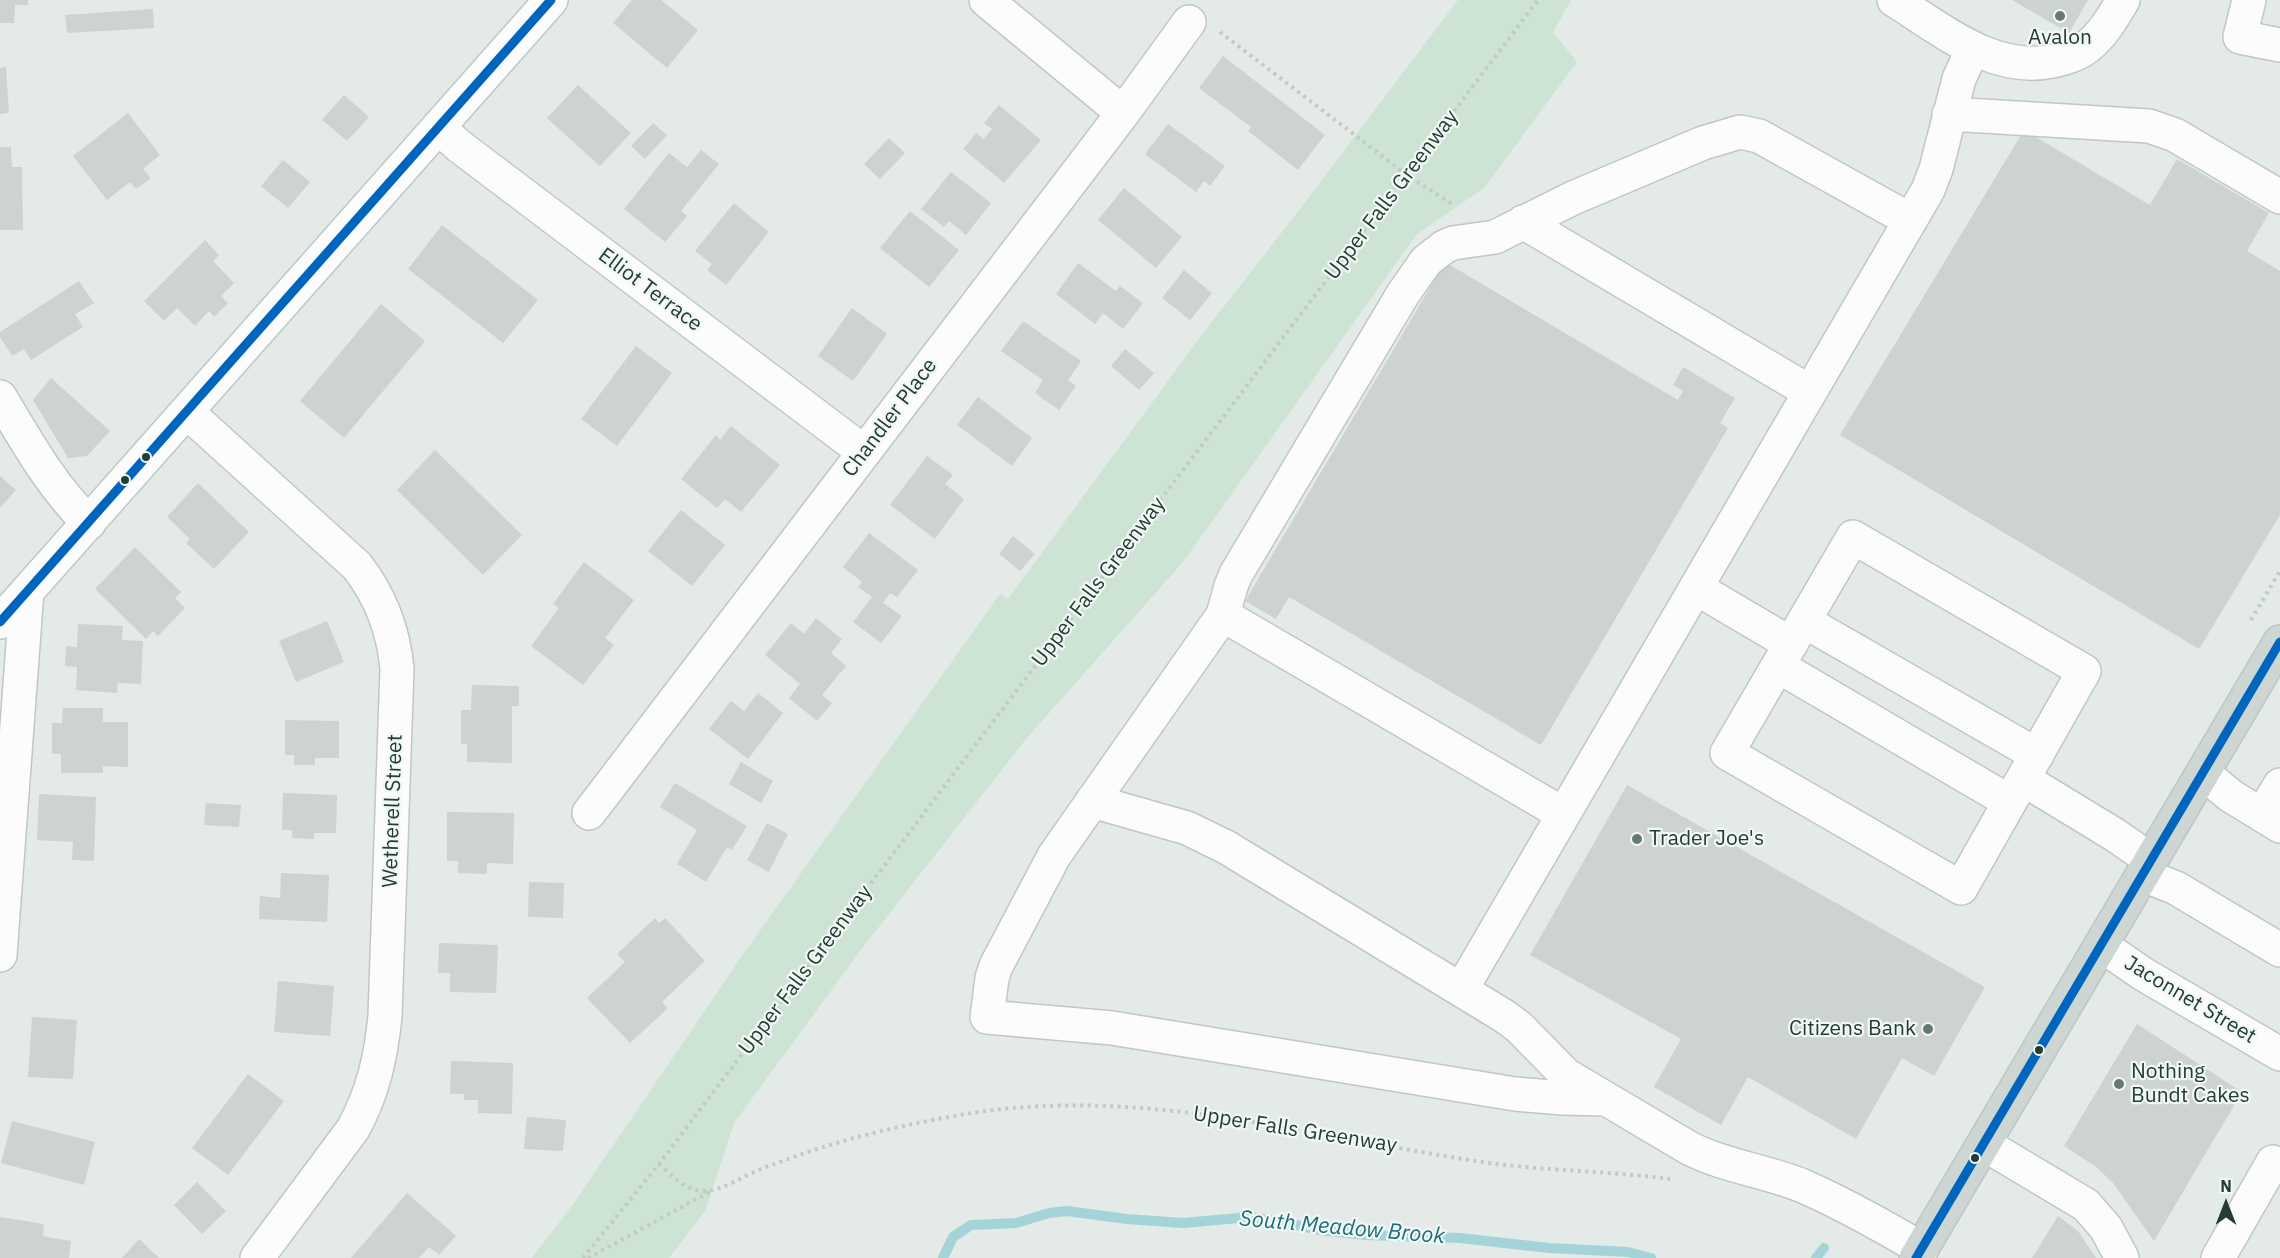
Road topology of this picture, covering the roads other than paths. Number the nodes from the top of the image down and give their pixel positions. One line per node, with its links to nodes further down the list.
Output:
1 (551, 0): 11 (street)
2 (986, 0): 9 (street)
3 (1894, 0): 8 (street)
4 (2123, 0): 8 (street)
5 (2249, 0): 7 (street)
6 (1189, 22): 9 (street, Chandler Place)
7 (2280, 45)
8 (1973, 48): 10 (street)
9 (1123, 112): 20 (street, Chandler Place)
10 (1949, 114): 13 (street); 15 (street)
11 (438, 127): 19 (street); 20 (street, Elliot Terrace)
12 (2280, 165): 13 (street)
13 (2244, 175): 14 (street)
14 (2280, 196)
15 (1910, 220): 16 (street); 17 (street)
16 (1523, 222): 17 (street); 24 (street)
17 (1810, 392): 22 (street)
18 (0, 397): 21 (street)
19 (187, 412): 21 (street); 47 (street, Wetherell Street)
20 (864, 452): 33 (street, Chandler Place)
21 (89, 523): 23 (street)
22 (1696, 588): 27 (street); 34 (street)
23 (27, 591): 25 (street); 28 (street)
24 (1223, 615): 32 (street); 34 (street)
25 (0, 622)
26 (2280, 642): 29 (main road)
27 (1791, 644): 30 (street); 30 (street); 30 (street); 30 (street)
28 (8, 731): 37 (street)
29 (2203, 773): 35 (street); 36 (main road)
30 (2023, 779): 36 (street)
31 (2280, 785): 35 (street)
32 (1092, 801): 41 (street); 43 (street)
33 (589, 813)
34 (1563, 814): 41 (street)
35 (2271, 821)
36 (2147, 868): 38 (main road); 39 (street)
37 (2, 895): 40 (street)
38 (2101, 945): 42 (street, Jaconnet Street); 44 (main road)
39 (2280, 950)
40 (0, 956)
41 (1461, 990): 43 (street)
42 (2280, 1054)
43 (1606, 1099): 46 (street)
44 (1984, 1144): 46 (main road); 48 (street)
45 (2280, 1166): 49 (street)
46 (1919, 1253)
47 (257, 1258)
48 (2122, 1258)
49 (2218, 1258)

